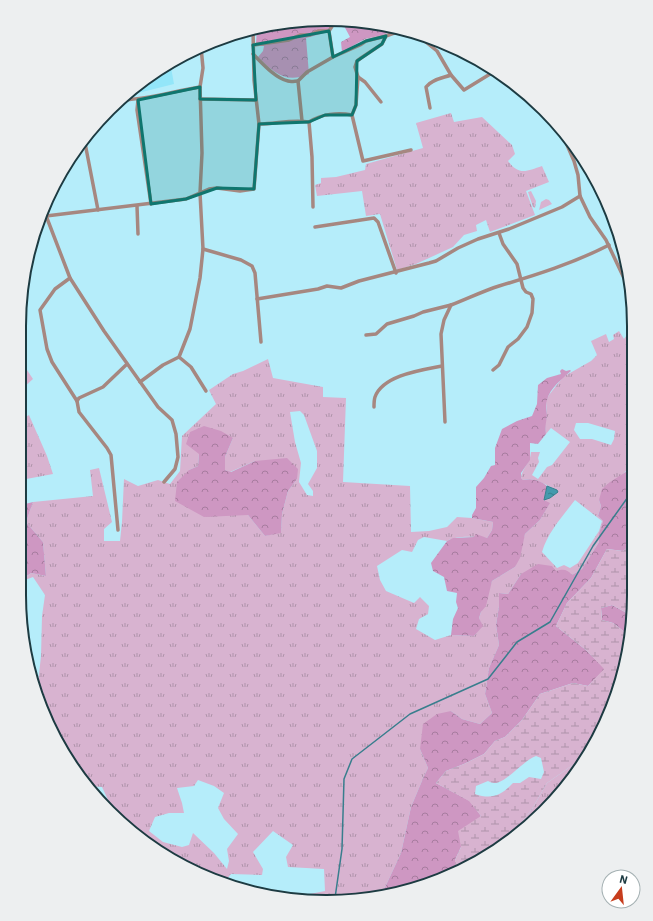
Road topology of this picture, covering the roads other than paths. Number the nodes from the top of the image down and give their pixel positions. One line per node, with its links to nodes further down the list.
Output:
1 (332, 26): 2 (street)
2 (329, 31): 7 (street); 10 (street)
3 (393, 34): 5 (street)
4 (253, 35): 7 (street)
5 (386, 36): 10 (street); 13 (street)
6 (429, 44): 12 (street)
7 (253, 45): 9 (street)
8 (202, 54): 15 (street)
9 (253, 54): 14 (street); 19 (street)
10 (334, 57): 14 (street)
11 (489, 74): 12 (street)
12 (451, 75): 21 (street)
13 (358, 77): 20 (street); 22 (street)
14 (298, 82): 23 (street)
15 (200, 87): 16 (street); 18 (street)
16 (200, 99): 19 (street); 29 (street)
17 (129, 100): 18 (street)
18 (138, 100): 31 (street)
19 (256, 100): 25 (street)
20 (381, 102)
21 (430, 108)
22 (352, 115): 24 (street); 28 (street)
23 (302, 121): 24 (street); 25 (street)
24 (309, 122): 33 (street)
25 (259, 124): 29 (street)
26 (86, 147): 34 (street)
27 (569, 149): 30 (street)
28 (411, 150)
29 (200, 192): 31 (street); 41 (street)
30 (580, 196): 38 (street); 40 (street)
31 (151, 204): 32 (street)
32 (137, 206): 34 (street); 39 (street)
33 (313, 207)
34 (98, 210): 35 (street)
35 (48, 215)
36 (46, 219): 44 (street)
37 (315, 227): 42 (street)
38 (499, 233): 42 (street); 45 (street)
39 (138, 234)
40 (609, 245): 43 (street); 45 (street)
41 (203, 249): 46 (street); 50 (street)
42 (396, 272): 46 (street)
43 (622, 273)
44 (70, 278): 51 (street); 56 (street)
45 (520, 280): 47 (street); 53 (street)
46 (257, 299): 49 (street)
47 (451, 305): 48 (street); 52 (street)
48 (366, 335)
49 (261, 342)
50 (179, 357): 54 (street); 55 (street)
51 (127, 364): 54 (street); 56 (street)
52 (442, 366): 57 (street); 58 (street)
53 (493, 370)
54 (140, 382): 59 (street)
55 (206, 392)
56 (77, 401): 60 (street)
57 (374, 407)
58 (445, 422)
59 (164, 482)
60 (118, 530)

